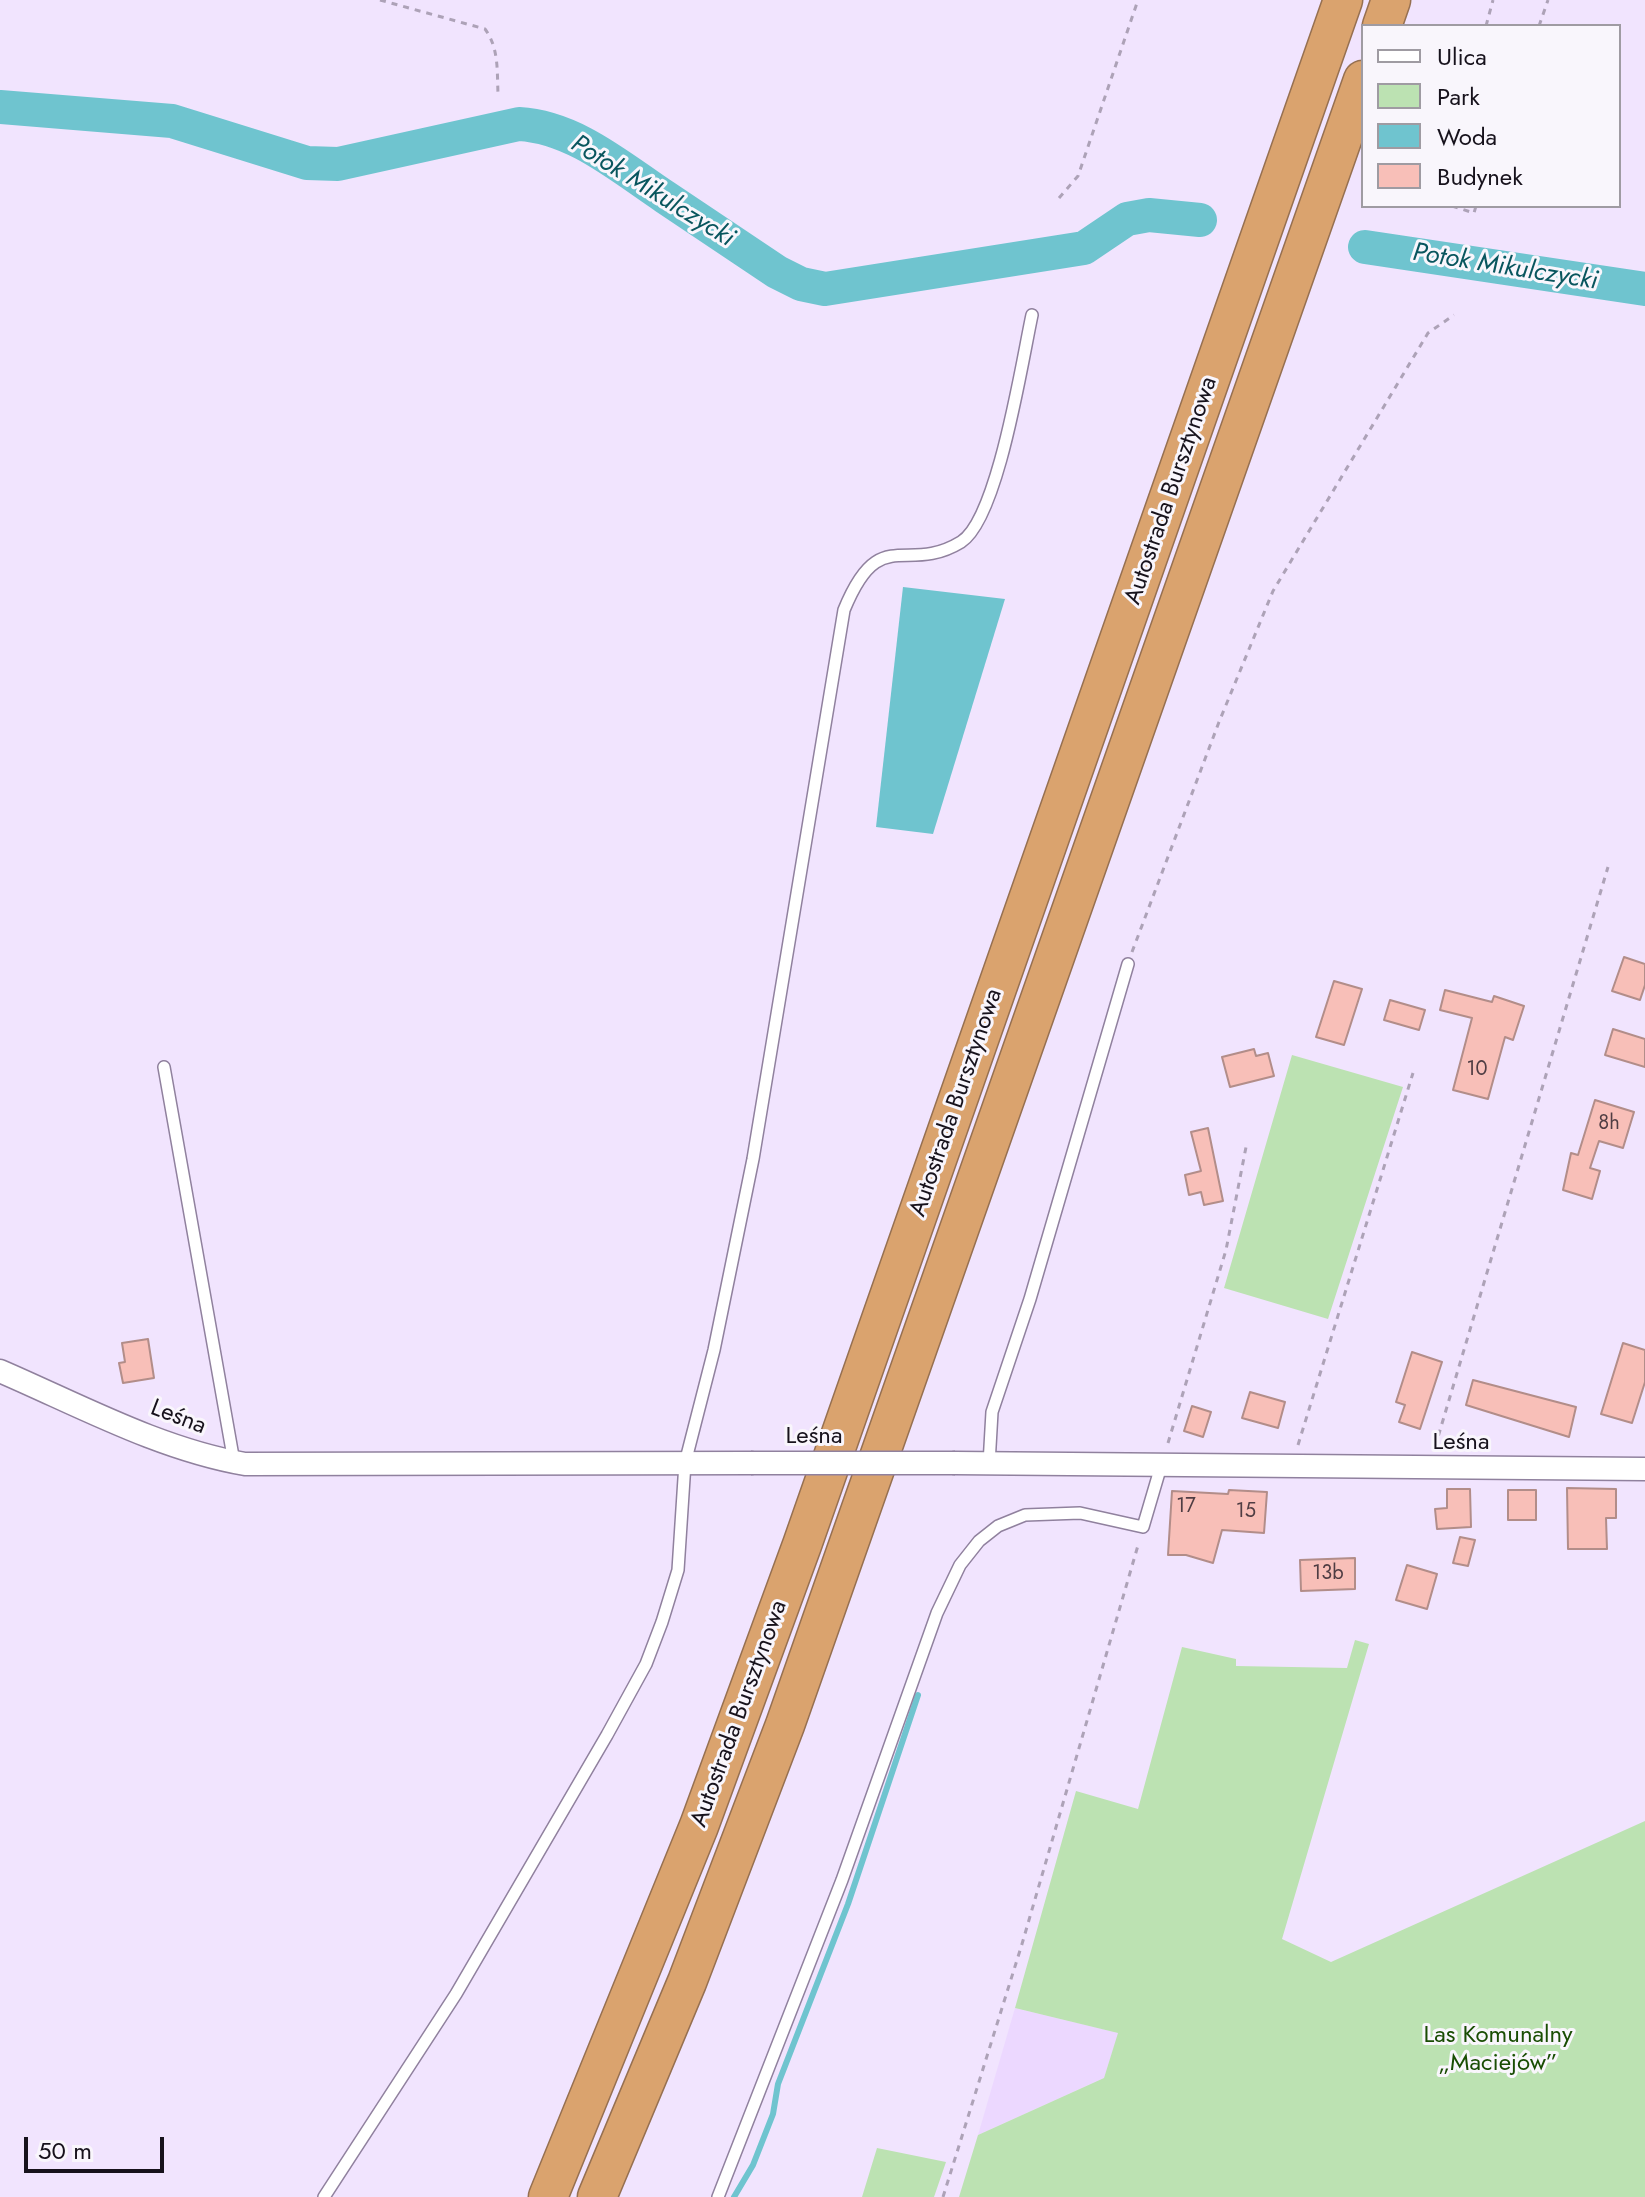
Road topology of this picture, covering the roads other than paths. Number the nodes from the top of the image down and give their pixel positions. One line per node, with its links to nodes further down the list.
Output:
1 (1343, 0): 15 (highway, Autostrada Bursztynowa)
2 (1391, 0): 3 (highway)
3 (1383, 24)
4 (1361, 86): 16 (highway, Autostrada Bursztynowa)
5 (1032, 315): 10 (lane)
6 (1128, 964): 11 (lane)
7 (164, 1067): 9 (lane)
8 (0, 1371): 9 (street, Leśna)
9 (234, 1462): 10 (street, Leśna)
10 (685, 1463): 11 (street, Leśna, bridge); 14 (lane)
11 (989, 1464): 12 (street, Leśna)
12 (1161, 1466): 13 (street, Leśna); 17 (lane)
13 (1645, 1469)
14 (324, 2197)
15 (548, 2197)
16 (597, 2197)
17 (718, 2197)

